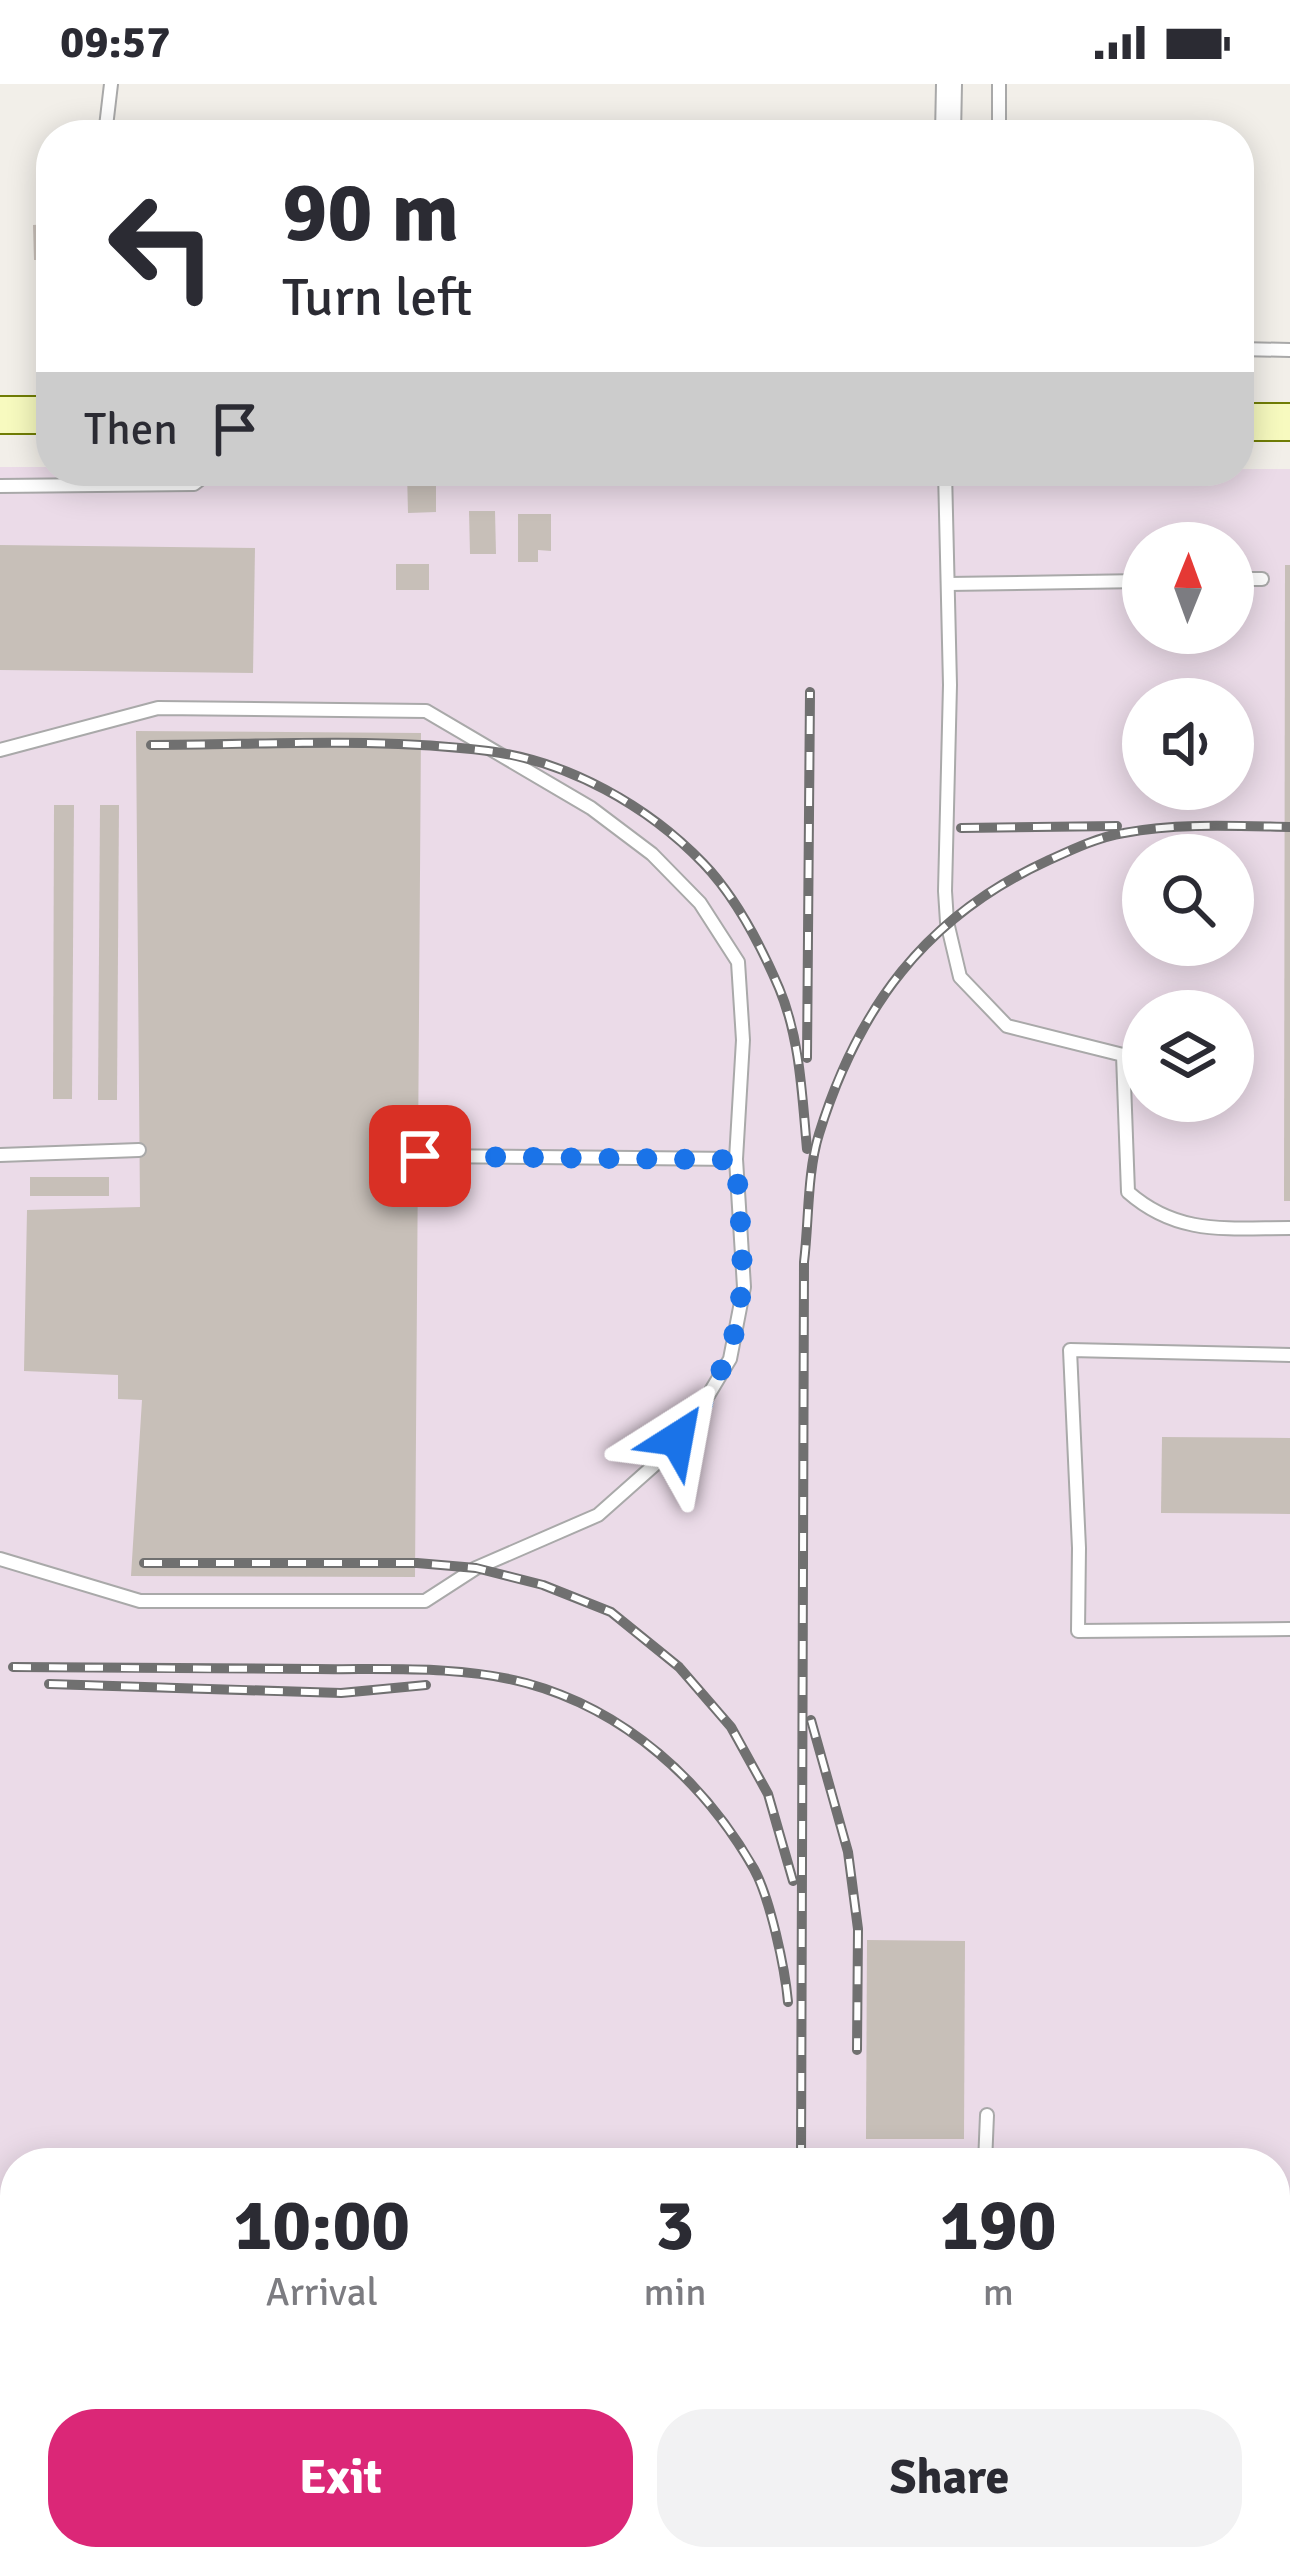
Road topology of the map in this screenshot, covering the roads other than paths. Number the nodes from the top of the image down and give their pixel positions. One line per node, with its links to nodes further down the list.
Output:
1 (111, 84): 4 (lane)
2 (949, 84): 5 (street)
3 (999, 84): 6 (lane)
4 (105, 120)
5 (948, 120)
6 (999, 120)
7 (1254, 350): 8 (lane)
8 (1290, 350)
9 (0, 415): 10 (main road)
10 (36, 415)
11 (1254, 422): 12 (main road)
12 (1290, 422)
13 (0, 486): 14 (lane)
14 (36, 486)
15 (945, 486): 19 (lane)
16 (1254, 579): 17 (lane)
17 (1262, 579)
18 (1122, 581): 19 (lane)
19 (948, 584): 25 (lane)
20 (0, 750): 24 (lane)
21 (140, 1150): 22 (lane)
22 (0, 1155)
23 (420, 1156): 24 (lane)
24 (736, 1160): 27 (lane)
25 (1290, 1228)
26 (1290, 1355): 28 (lane)
27 (0, 1559)
28 (1290, 1629)
29 (988, 2115): 30 (lane)
30 (986, 2148)

